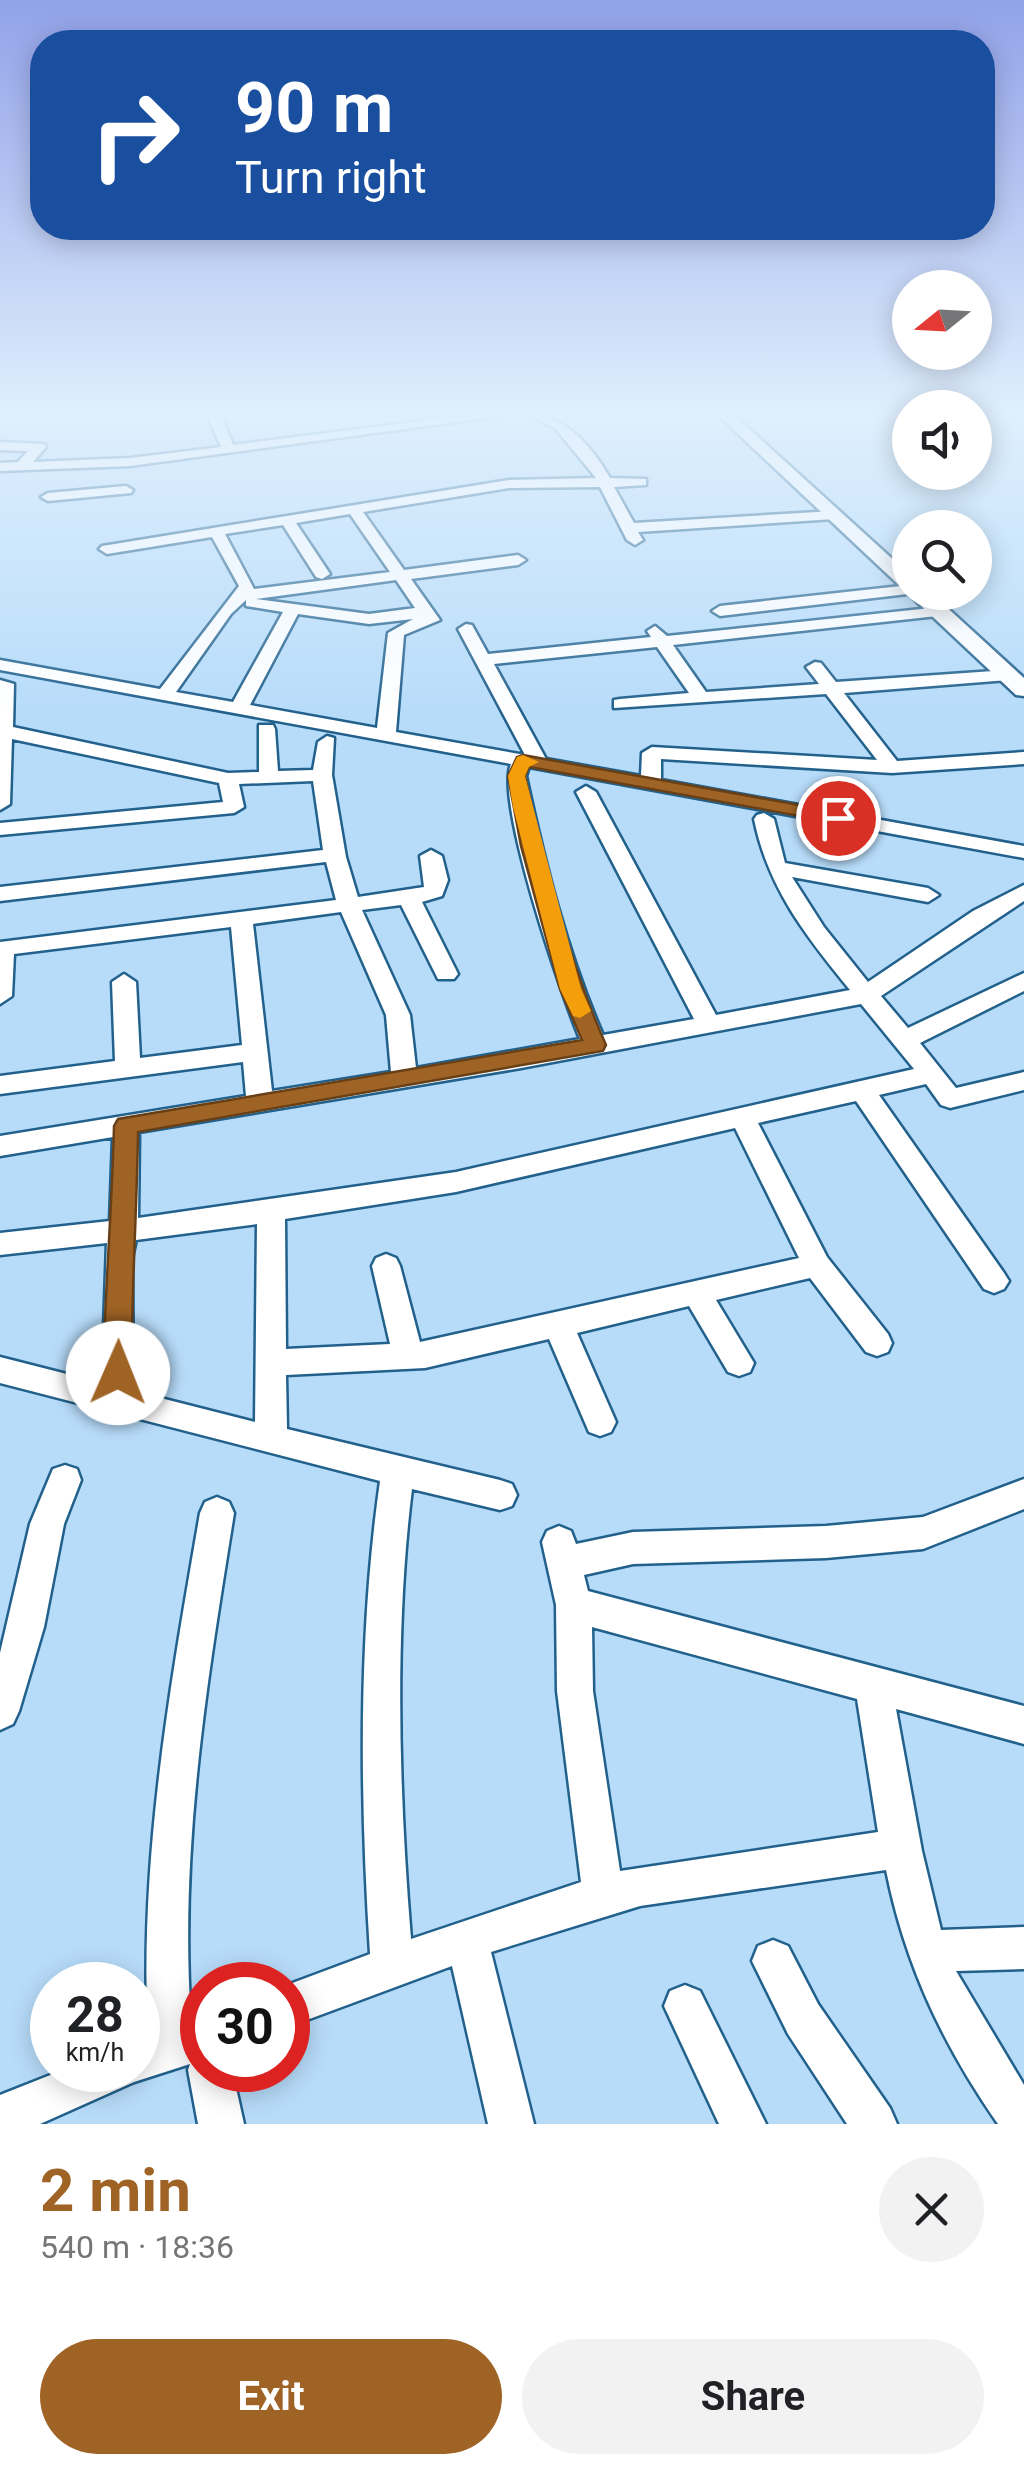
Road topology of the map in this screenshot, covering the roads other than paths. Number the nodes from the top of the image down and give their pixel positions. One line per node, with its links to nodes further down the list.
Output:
1 (320, 515): 6 (street)
2 (358, 515): 13 (street)
3 (622, 515): 4 (street)
4 (833, 515)
5 (834, 515): 11 (main road)
6 (287, 520): 7 (street); 12 (street)
7 (216, 531): 8 (street); 15 (street)
8 (107, 549)
9 (518, 560): 13 (street)
10 (348, 570): 12 (street)
11 (892, 570)
12 (322, 574): 15 (street)
13 (399, 574): 15 (street); 19 (street)
14 (892, 589): 17 (street)
15 (239, 595): 16 (street); 28 (street)
16 (294, 609): 19 (street); 31 (street)
17 (720, 611)
18 (940, 612): 21 (street); 25 (main road)
19 (430, 618): 34 (street)
20 (466, 629): 22 (street)
21 (659, 636): 22 (street); 29 (street)
22 (482, 660): 37 (street)
23 (815, 667): 26 (street)
24 (2, 674): 28 (street); 33 (street)
25 (1008, 675): 26 (street); 27 (main road)
26 (832, 689): 29 (street); 38 (street)
27 (1024, 690)
28 (165, 695): 31 (street)
29 (700, 697): 30 (street)
30 (620, 704)
31 (239, 708): 34 (street)
32 (266, 728): 40 (street)
33 (4, 731): 41 (street); 44 (street)
34 (386, 735): 37 (street)
35 (327, 742): 39 (street)
36 (1024, 758): 38 (street)
37 (531, 762): 42 (street); 65 (street)
38 (892, 767): 42 (street)
39 (322, 774): 40 (street); 48 (street)
40 (269, 777): 41 (street)
41 (228, 779): 46 (street)
42 (651, 784): 47 (street)
43 (586, 792): 63 (street)
44 (0, 804)
45 (764, 819): 50 (street)
46 (0, 829)
47 (1024, 852)
48 (334, 855): 52 (street); 55 (street)
49 (431, 856): 54 (street)
50 (776, 868): 53 (street); 62 (street)
51 (1023, 893): 62 (street)
52 (0, 894)
53 (928, 895)
54 (409, 898): 55 (street); 58 (street)
55 (349, 905): 56 (street); 69 (street)
56 (240, 918): 57 (street); 66 (street)
57 (2, 948): 61 (street)
58 (446, 974)
59 (1024, 981): 64 (street)
60 (124, 982): 67 (street)
61 (0, 996)
62 (865, 996): 63 (street); 64 (street)
63 (708, 1023): 65 (street)
64 (907, 1039): 68 (street)
65 (595, 1045): 69 (street)
66 (256, 1052): 67 (street); 73 (street)
67 (128, 1066): 71 (street)
68 (933, 1074): 70 (street); 72 (street)
69 (404, 1078): 73 (street)
70 (1024, 1081)
71 (0, 1085)
72 (862, 1090): 74 (street); 82 (street)
73 (260, 1103): 75 (street)
74 (742, 1117): 77 (street); 80 (street)
75 (126, 1126): 76 (street); 78 (street)
76 (0, 1146)
77 (271, 1211): 78 (street); 87 (street)
78 (124, 1230): 79 (street); 90 (street)
79 (0, 1244)
80 (817, 1264): 83 (street); 85 (street)
81 (386, 1266): 86 (street)
82 (994, 1281)
83 (697, 1294): 84 (street); 88 (street)
84 (560, 1326): 86 (street); 91 (street)
85 (877, 1343)
86 (408, 1356): 87 (street)
87 (270, 1363): 92 (street)
88 (739, 1363)
89 (0, 1370): 90 (street)
90 (118, 1401): 92 (street)
91 (600, 1422)
92 (270, 1440): 93 (street)
93 (398, 1470): 95 (street); 108 (street)
94 (66, 1480): 100 (street)
95 (500, 1494)
96 (1024, 1494): 98 (street)
97 (217, 1513): 111 (street)
98 (574, 1605): 99 (street); 103 (street)
99 (873, 1685): 101 (street); 102 (street)
100 (0, 1711)
101 (1024, 1725)
102 (903, 1848): 103 (street); 106 (street)
103 (603, 1896): 104 (street)
104 (468, 1941): 108 (street); 116 (street)
105 (1024, 1948): 106 (street)
106 (926, 1951): 119 (street)
107 (773, 1961): 118 (street)
108 (392, 1968): 109 (street)
109 (310, 1998)
110 (685, 2006): 117 (street)
111 (170, 2050)
112 (63, 2092): 114 (street)
113 (214, 2092): 115 (street)
114 (0, 2118)
115 (221, 2124)
116 (511, 2124)
117 (743, 2124)
118 (874, 2124)
119 (1024, 2124)

